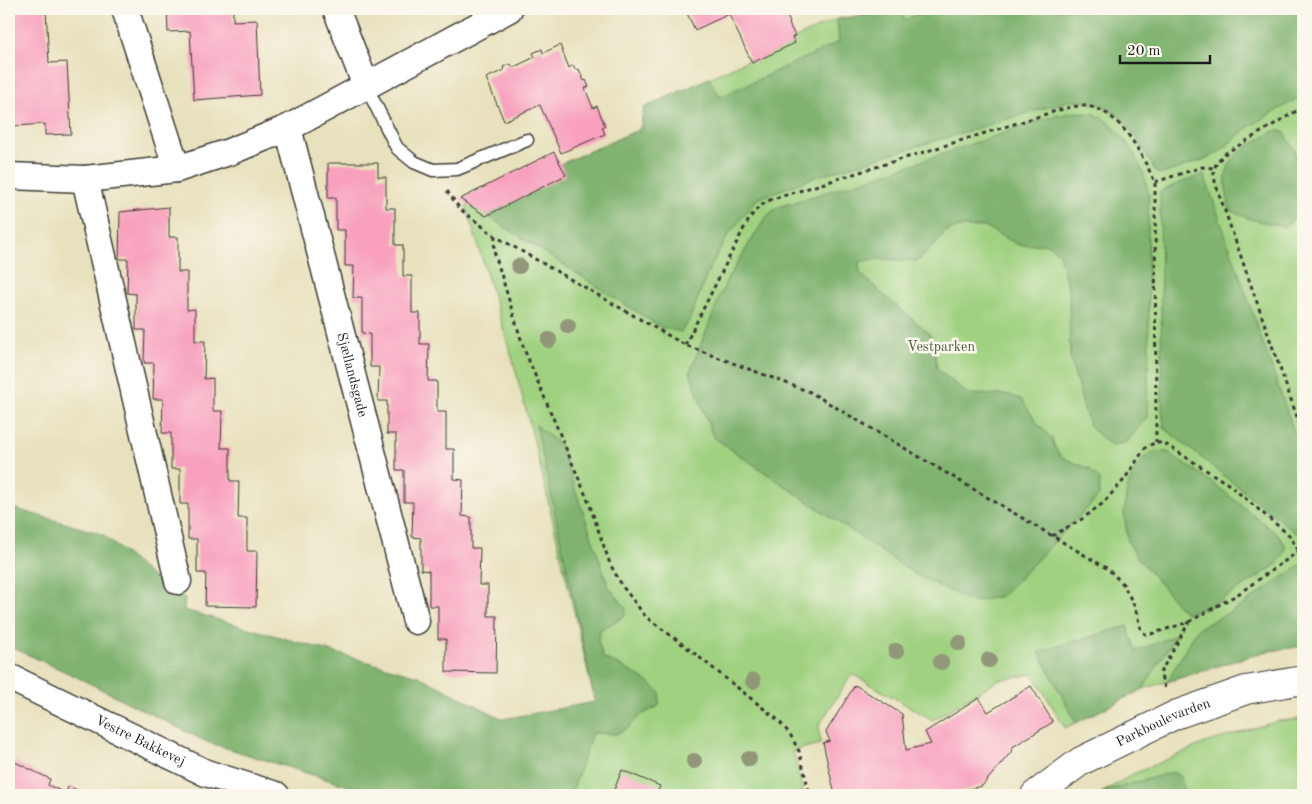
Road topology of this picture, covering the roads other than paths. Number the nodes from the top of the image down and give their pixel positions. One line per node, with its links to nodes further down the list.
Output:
1 (125, 9): 7 (street)
2 (336, 9): 4 (street)
3 (509, 9): 4 (street)
4 (366, 86): 5 (street); 6 (lane)
5 (288, 128): 7 (street); 11 (street, Sjællandsgade)
6 (526, 140)
7 (177, 170): 9 (street)
8 (9, 176): 9 (street)
9 (84, 179): 10 (street)
10 (178, 581)
11 (416, 621)
12 (9, 677): 14 (street, Vestre Bakkevej)
13 (1303, 680): 15 (street, Parkboulevarden)
14 (276, 795)
15 (1034, 795)

